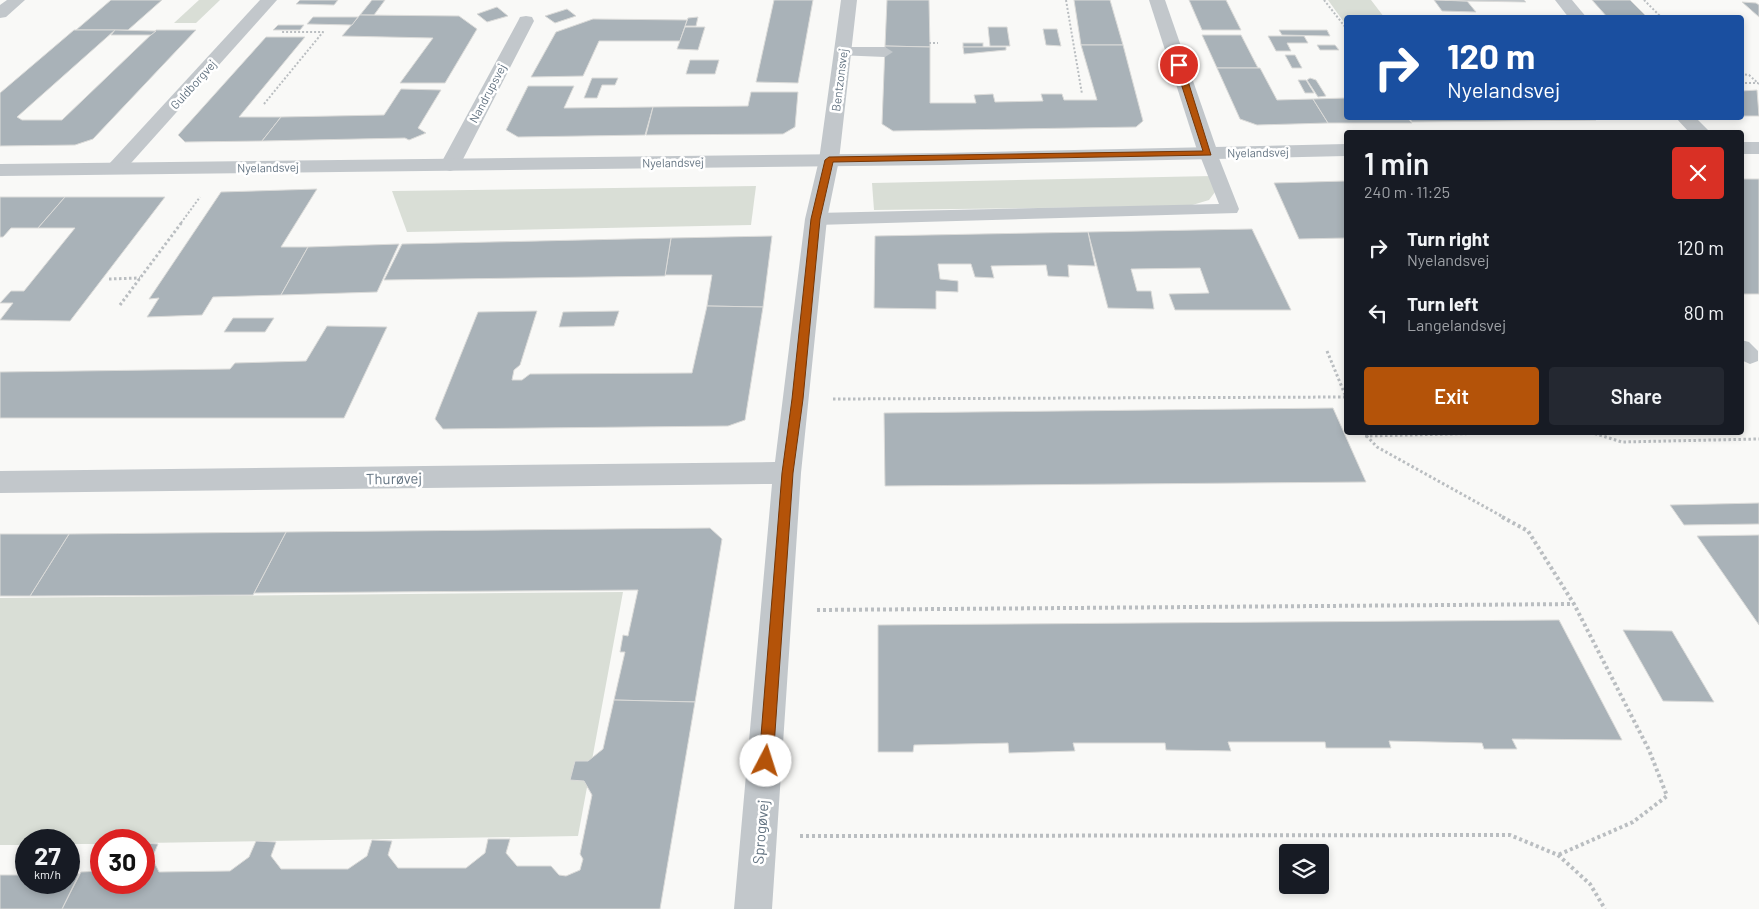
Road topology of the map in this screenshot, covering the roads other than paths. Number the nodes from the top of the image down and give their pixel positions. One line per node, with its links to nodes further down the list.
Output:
1 (17, 0): 6 (street)
2 (269, 0): 19 (street, Guldborgvej)
3 (849, 0): 9 (street, Bentzonsvej)
4 (1158, 0): 16 (street)
5 (1563, 0): 7 (street)
6 (0, 13)
7 (1576, 15)
8 (526, 22): 18 (street, Nandrupsvej)
9 (842, 52): 10 (lane); 17 (street, Bentzonsvej)
10 (885, 52)
11 (1687, 120): 12 (street)
12 (1698, 130)
13 (1744, 148): 14 (street)
14 (1759, 148)
15 (1344, 150): 16 (street, Nyelandsvej)
16 (1208, 153): 17 (street, Nyelandsvej); 21 (lane)
17 (829, 160): 18 (street, Nyelandsvej); 21 (street, Sprogøvej)
18 (450, 165): 19 (street, Nyelandsvej)
19 (116, 168): 20 (street, Nyelandsvej)
20 (0, 170)
21 (816, 219): 22 (street, Sprogøvej)
22 (787, 473): 23 (street, Thurøvej); 24 (street, Sprogøvej)
23 (0, 482)
24 (753, 909)

